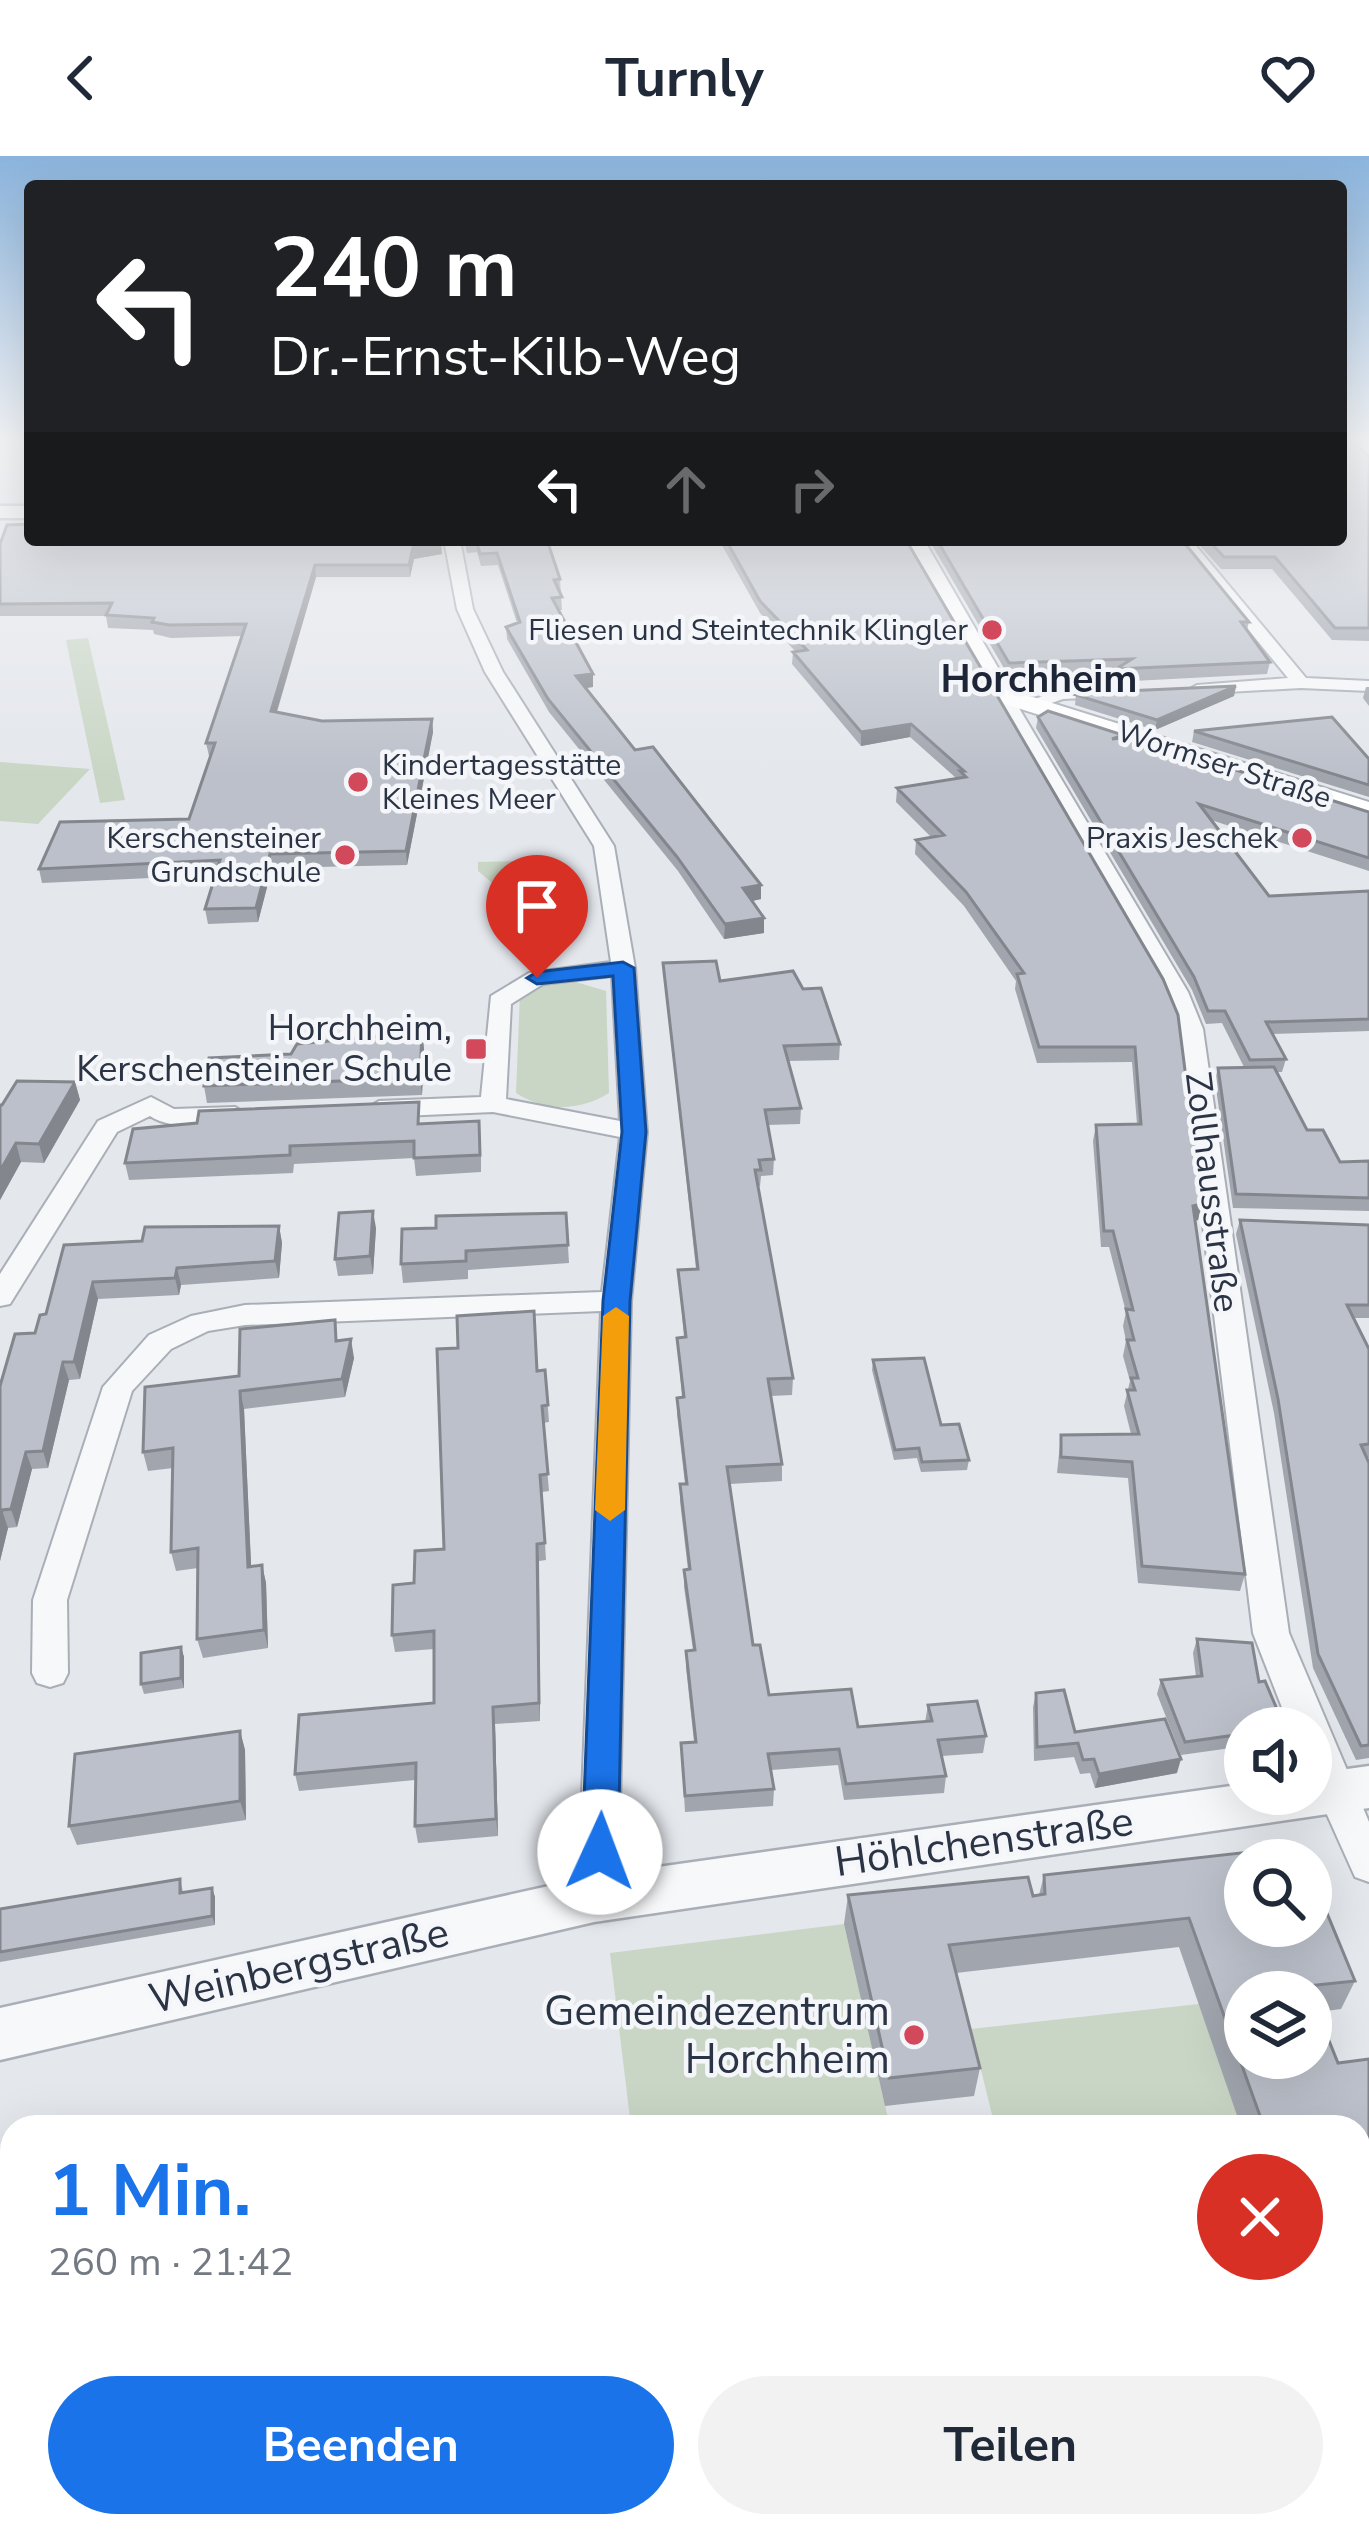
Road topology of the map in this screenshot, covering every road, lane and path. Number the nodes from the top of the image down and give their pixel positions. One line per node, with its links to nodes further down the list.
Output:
1 (454, 553): 8 (street)
2 (921, 553): 6 (main road)
3 (1194, 553): 4 (street)
4 (1301, 683): 5 (street); 6 (street)
5 (1369, 686)
6 (1021, 701): 7 (main road, Wormser Straße); 13 (street, Zollhausstraße)
7 (1369, 811)
8 (623, 968): 9 (street); 12 (street)
9 (493, 1104): 10 (street); 12 (street)
10 (349, 1110)
11 (254, 1114): 15 (street)
12 (634, 1132): 16 (street)
13 (1216, 1220): 14 (street); 18 (street, Zollhausstraße)
14 (1254, 1222)
15 (0, 1297)
16 (616, 1301): 17 (street); 22 (street)
17 (50, 1673)
18 (1300, 1707)
19 (1332, 1765): 20 (street)
20 (1351, 1790): 21 (street); 22 (street, Höhlchenstraße)
21 (1369, 1865)
22 (598, 1898): 23 (street, Weinbergstraße)
23 (0, 2034)

